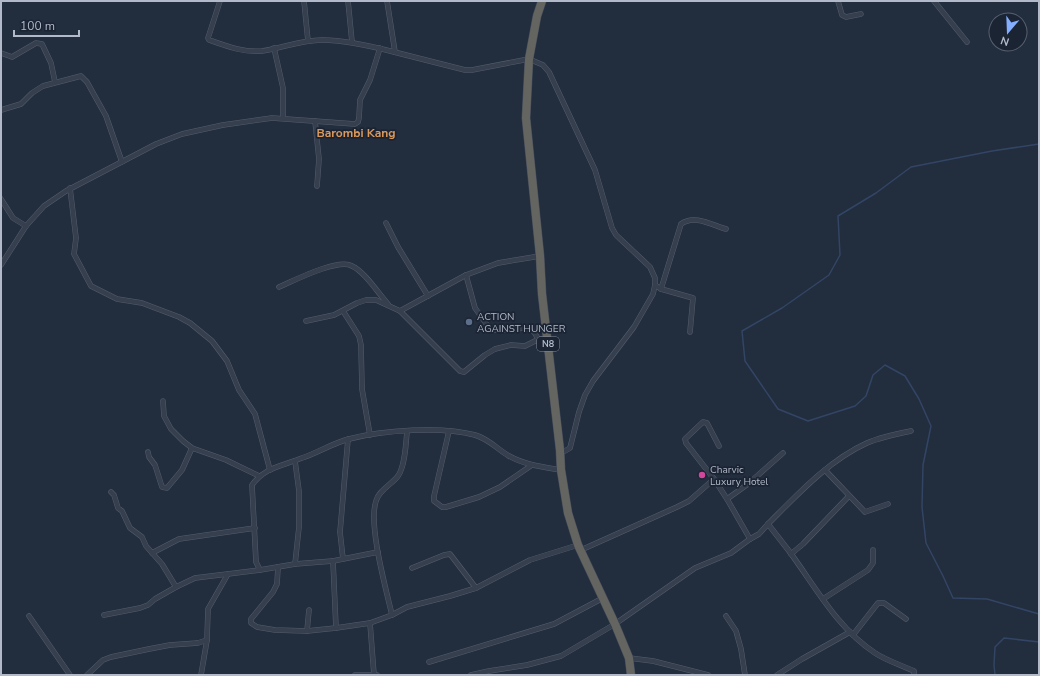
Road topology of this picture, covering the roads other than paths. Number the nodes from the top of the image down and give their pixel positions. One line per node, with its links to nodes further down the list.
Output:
1 (220, 1): 12 (street)
2 (304, 1): 9 (street)
3 (348, 1): 10 (street)
4 (386, 1): 14 (street)
5 (542, 1): 16 (highway, N8)
6 (838, 1): 8 (street)
7 (934, 1): 11 (street)
8 (861, 14)
9 (308, 41): 10 (street); 12 (street)
10 (352, 42): 13 (street)
11 (967, 42)
12 (274, 48): 19 (street)
13 (380, 48): 14 (street); 20 (street)
14 (395, 52): 16 (street)
15 (1, 53): 17 (street)
16 (529, 58): 28 (highway, N8); 31 (street)
17 (55, 82): 18 (street); 21 (street)
18 (1, 110)
19 (283, 118): 20 (street); 21 (street)
20 (315, 121): 22 (street)
21 (122, 162): 23 (street)
22 (317, 186)
23 (70, 188): 26 (street); 54 (street)
24 (1, 199): 26 (street)
25 (386, 223): 34 (street)
26 (26, 226): 29 (street)
27 (726, 229): 33 (street)
28 (540, 256): 30 (street); 40 (highway, N8)
29 (1, 265)
30 (466, 275): 34 (street); 40 (street)
31 (655, 285): 33 (street); 49 (street)
32 (279, 287): 35 (street)
33 (662, 289): 39 (street)
34 (428, 296): 37 (street)
35 (389, 306): 36 (street); 37 (street)
36 (343, 311): 38 (street); 45 (street)
37 (400, 311): 40 (street)
38 (306, 321)
39 (690, 332)
40 (543, 339): 49 (highway, N8)
41 (163, 401): 48 (street)
42 (408, 431): 43 (street); 45 (street); 68 (street)
43 (449, 431): 53 (street); 53 (street)
44 (911, 431): 56 (street)
45 (370, 435): 46 (street)
46 (348, 439): 52 (street); 71 (street)
47 (719, 446): 58 (street)
48 (192, 448): 50 (street); 57 (street)
49 (560, 450): 55 (highway, N8)
50 (148, 452)
51 (783, 453): 61 (street)
52 (294, 461): 54 (street); 73 (street)
53 (532, 465): 55 (street)
54 (270, 470): 57 (street)
55 (561, 470): 66 (highway, N8)
56 (825, 470): 60 (street); 63 (street)
57 (259, 476): 64 (street)
58 (714, 479): 61 (street); 66 (street)
59 (111, 492): 69 (street)
60 (849, 496): 62 (street); 70 (street)
61 (727, 499): 65 (street)
62 (888, 504)
63 (768, 524): 65 (street); 70 (street)
64 (254, 528): 69 (street); 76 (street)
65 (750, 539): 89 (street)
66 (579, 548): 79 (street); 80 (highway, N8)
67 (873, 550): 81 (street)
68 (378, 552): 71 (street); 84 (street)
69 (152, 553): 78 (street)
70 (791, 554): 81 (street)
71 (343, 559): 72 (street)
72 (333, 561): 73 (street); 90 (street)
73 (295, 564): 74 (street)
74 (278, 567): 76 (street); 91 (street)
75 (412, 568): 79 (street)
76 (260, 570): 77 (street)
77 (228, 574): 78 (street); 93 (street)
78 (176, 587): 83 (street)
79 (476, 588): 84 (street)
80 (603, 598): 89 (highway, N8); 95 (street)
81 (823, 599): 92 (street)
82 (308, 610): 91 (street)
83 (104, 614)
84 (392, 615): 88 (street)
85 (29, 616): 97 (street)
86 (726, 616): 105 (street)
87 (906, 619): 92 (street)
88 (370, 623): 90 (street); 96 (street)
89 (615, 624): 94 (highway, N8); 102 (street)
90 (336, 628): 91 (street)
91 (307, 631)
92 (852, 634): 106 (street); 107 (street)
93 (206, 640): 98 (street); 99 (street)
94 (629, 658): 103 (highway, N8); 104 (street)
95 (429, 662)
96 (374, 674): 100 (street); 101 (street)
97 (70, 675)
98 (87, 675)
99 (201, 675)
100 (355, 675)
101 (377, 675)
102 (471, 675)
103 (631, 675)
104 (708, 675)
105 (745, 675)
106 (777, 675)
107 (914, 675)

